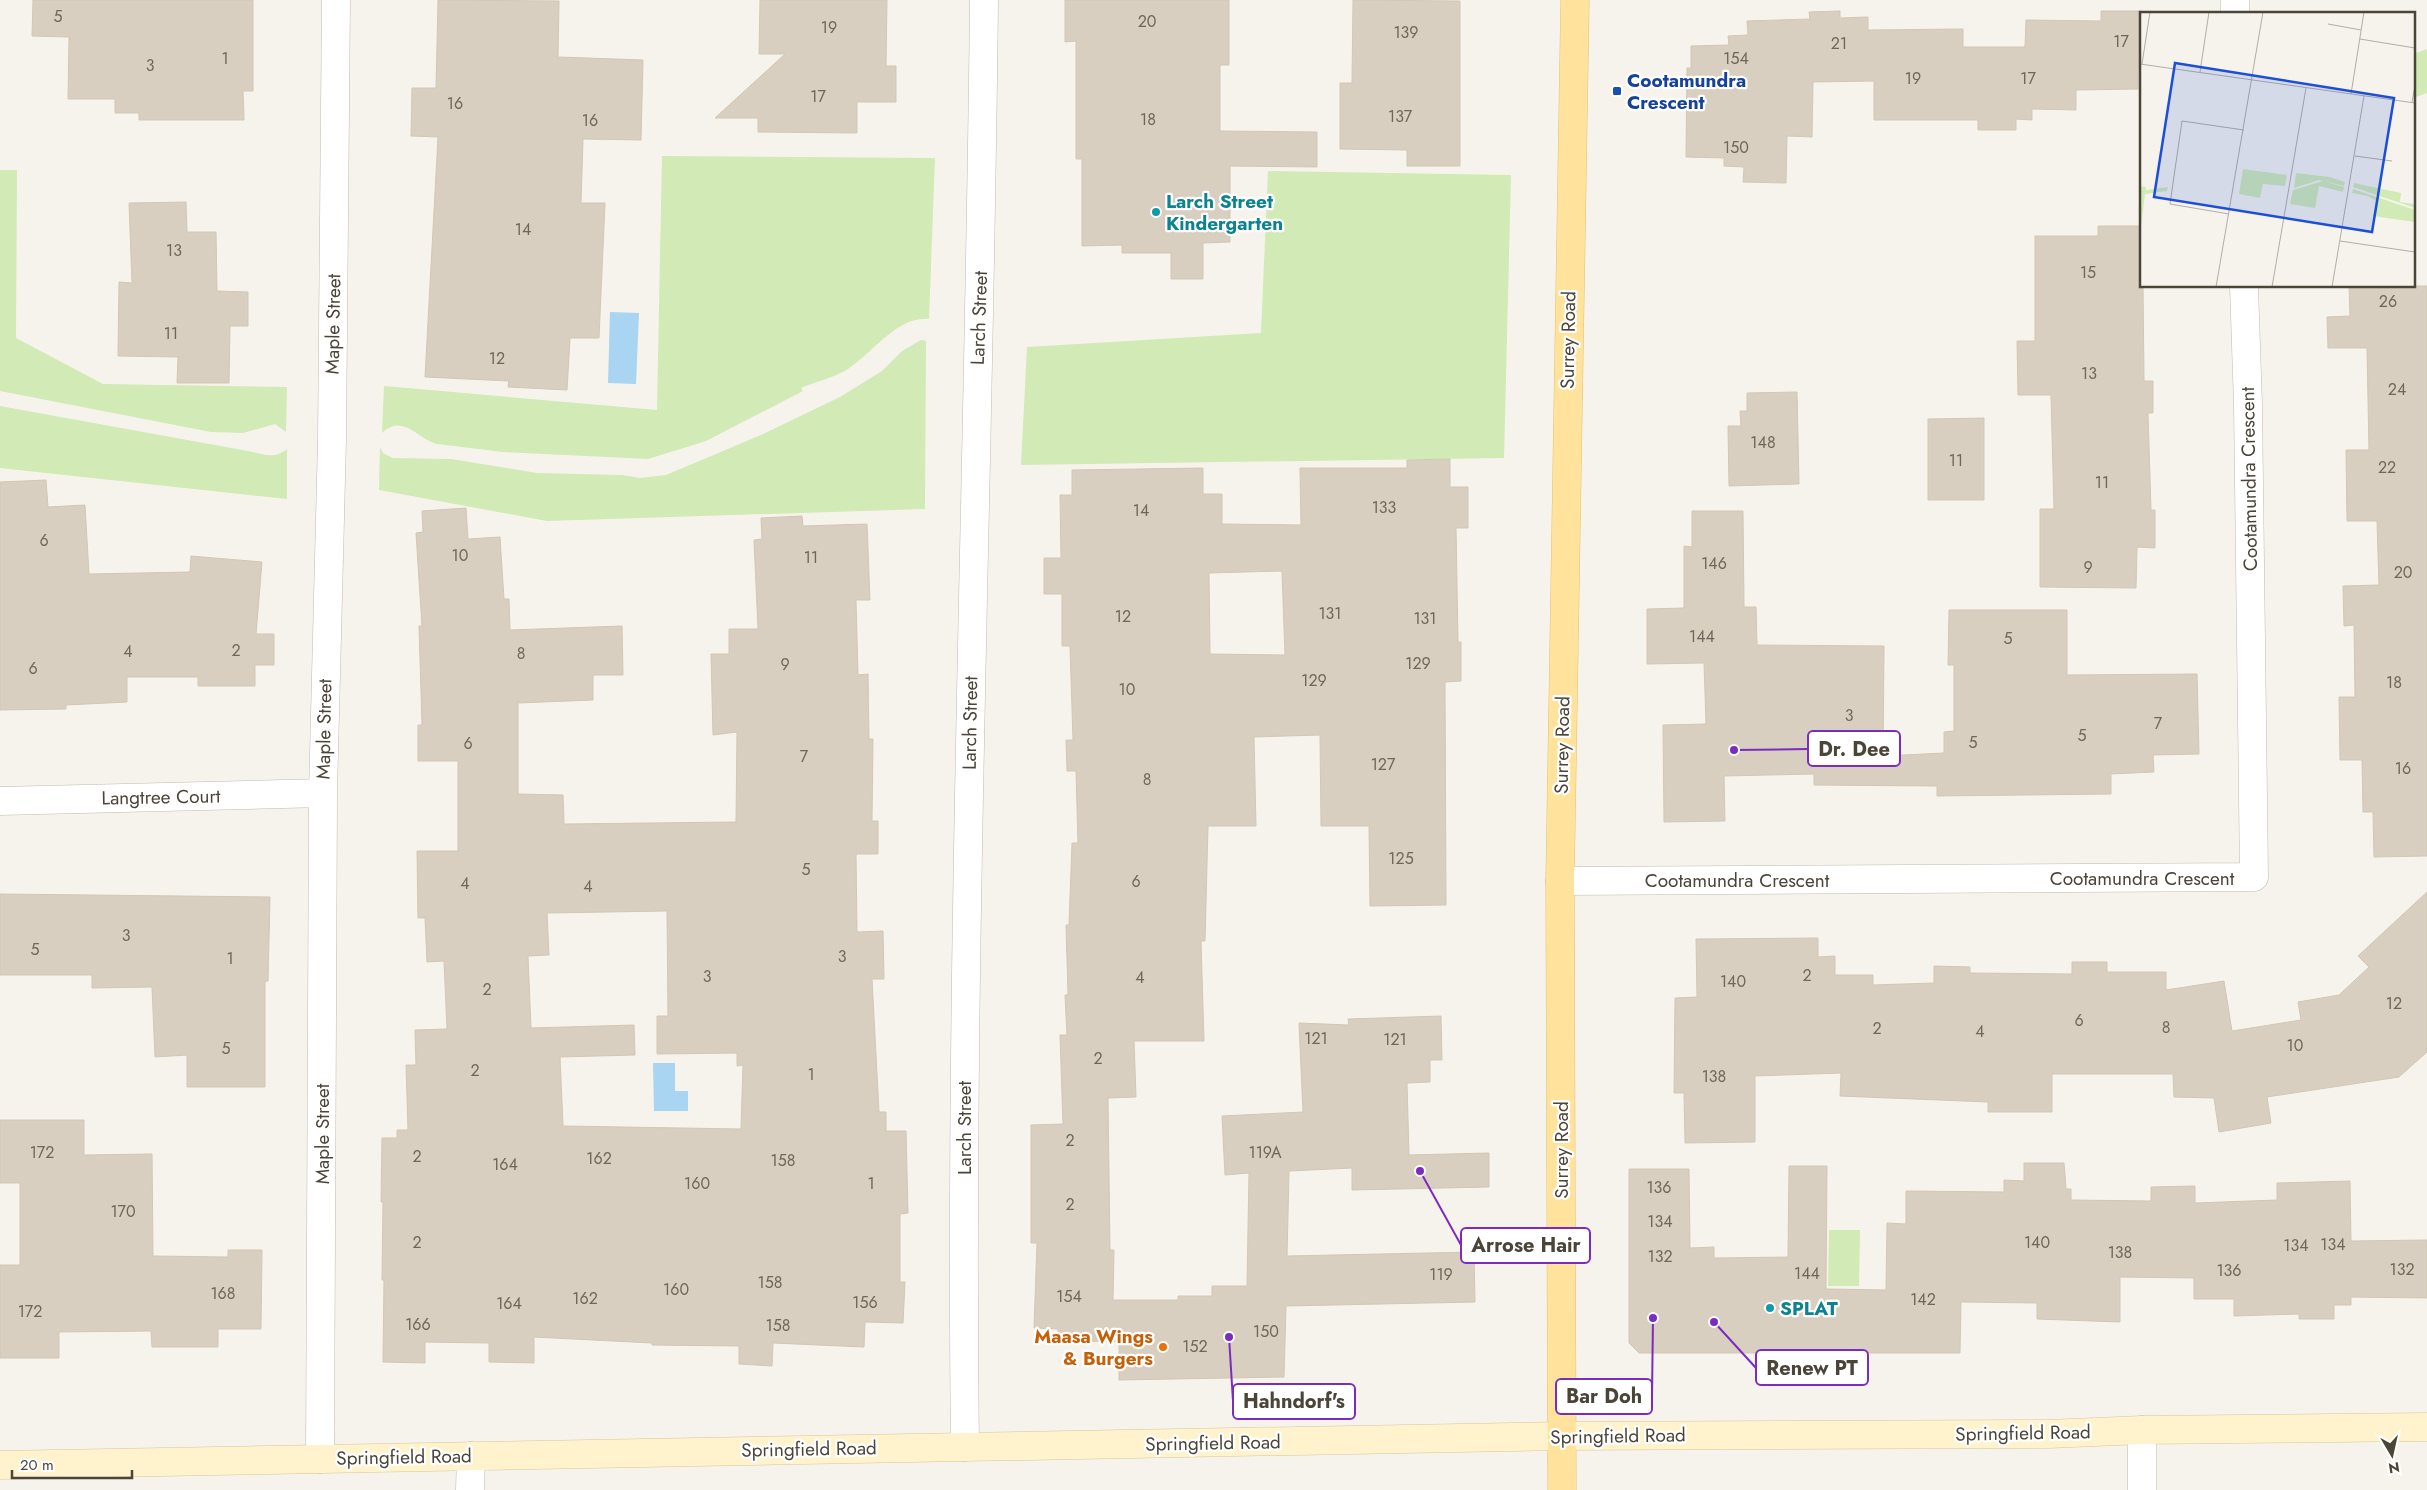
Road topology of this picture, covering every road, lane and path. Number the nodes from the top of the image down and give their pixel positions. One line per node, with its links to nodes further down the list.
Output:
1 (336, 0): 5 (street, Maple Street)
2 (984, 0): 11 (street, Larch Street)
3 (1575, 0): 7 (main road, Surrey Road)
4 (2244, 288): 7 (street, Cootamundra Crescent)
5 (323, 793): 6 (street, Langtree Court); 13 (street, Maple Street)
6 (0, 801)
7 (1560, 881): 10 (main road, Surrey Road)
8 (2427, 1427): 9 (main road, Springfield Road)
9 (2142, 1430): 10 (main road, Springfield Road); 17 (street)
10 (1561, 1436): 11 (main road, Springfield Road); 16 (main road, Surrey Road)
11 (965, 1447): 12 (main road, Springfield Road)
12 (471, 1456): 13 (main road, Springfield Road); 15 (street)
13 (320, 1459): 14 (main road, Springfield Road)
14 (0, 1465)
15 (470, 1490)
16 (1562, 1490)
17 (2142, 1490)

